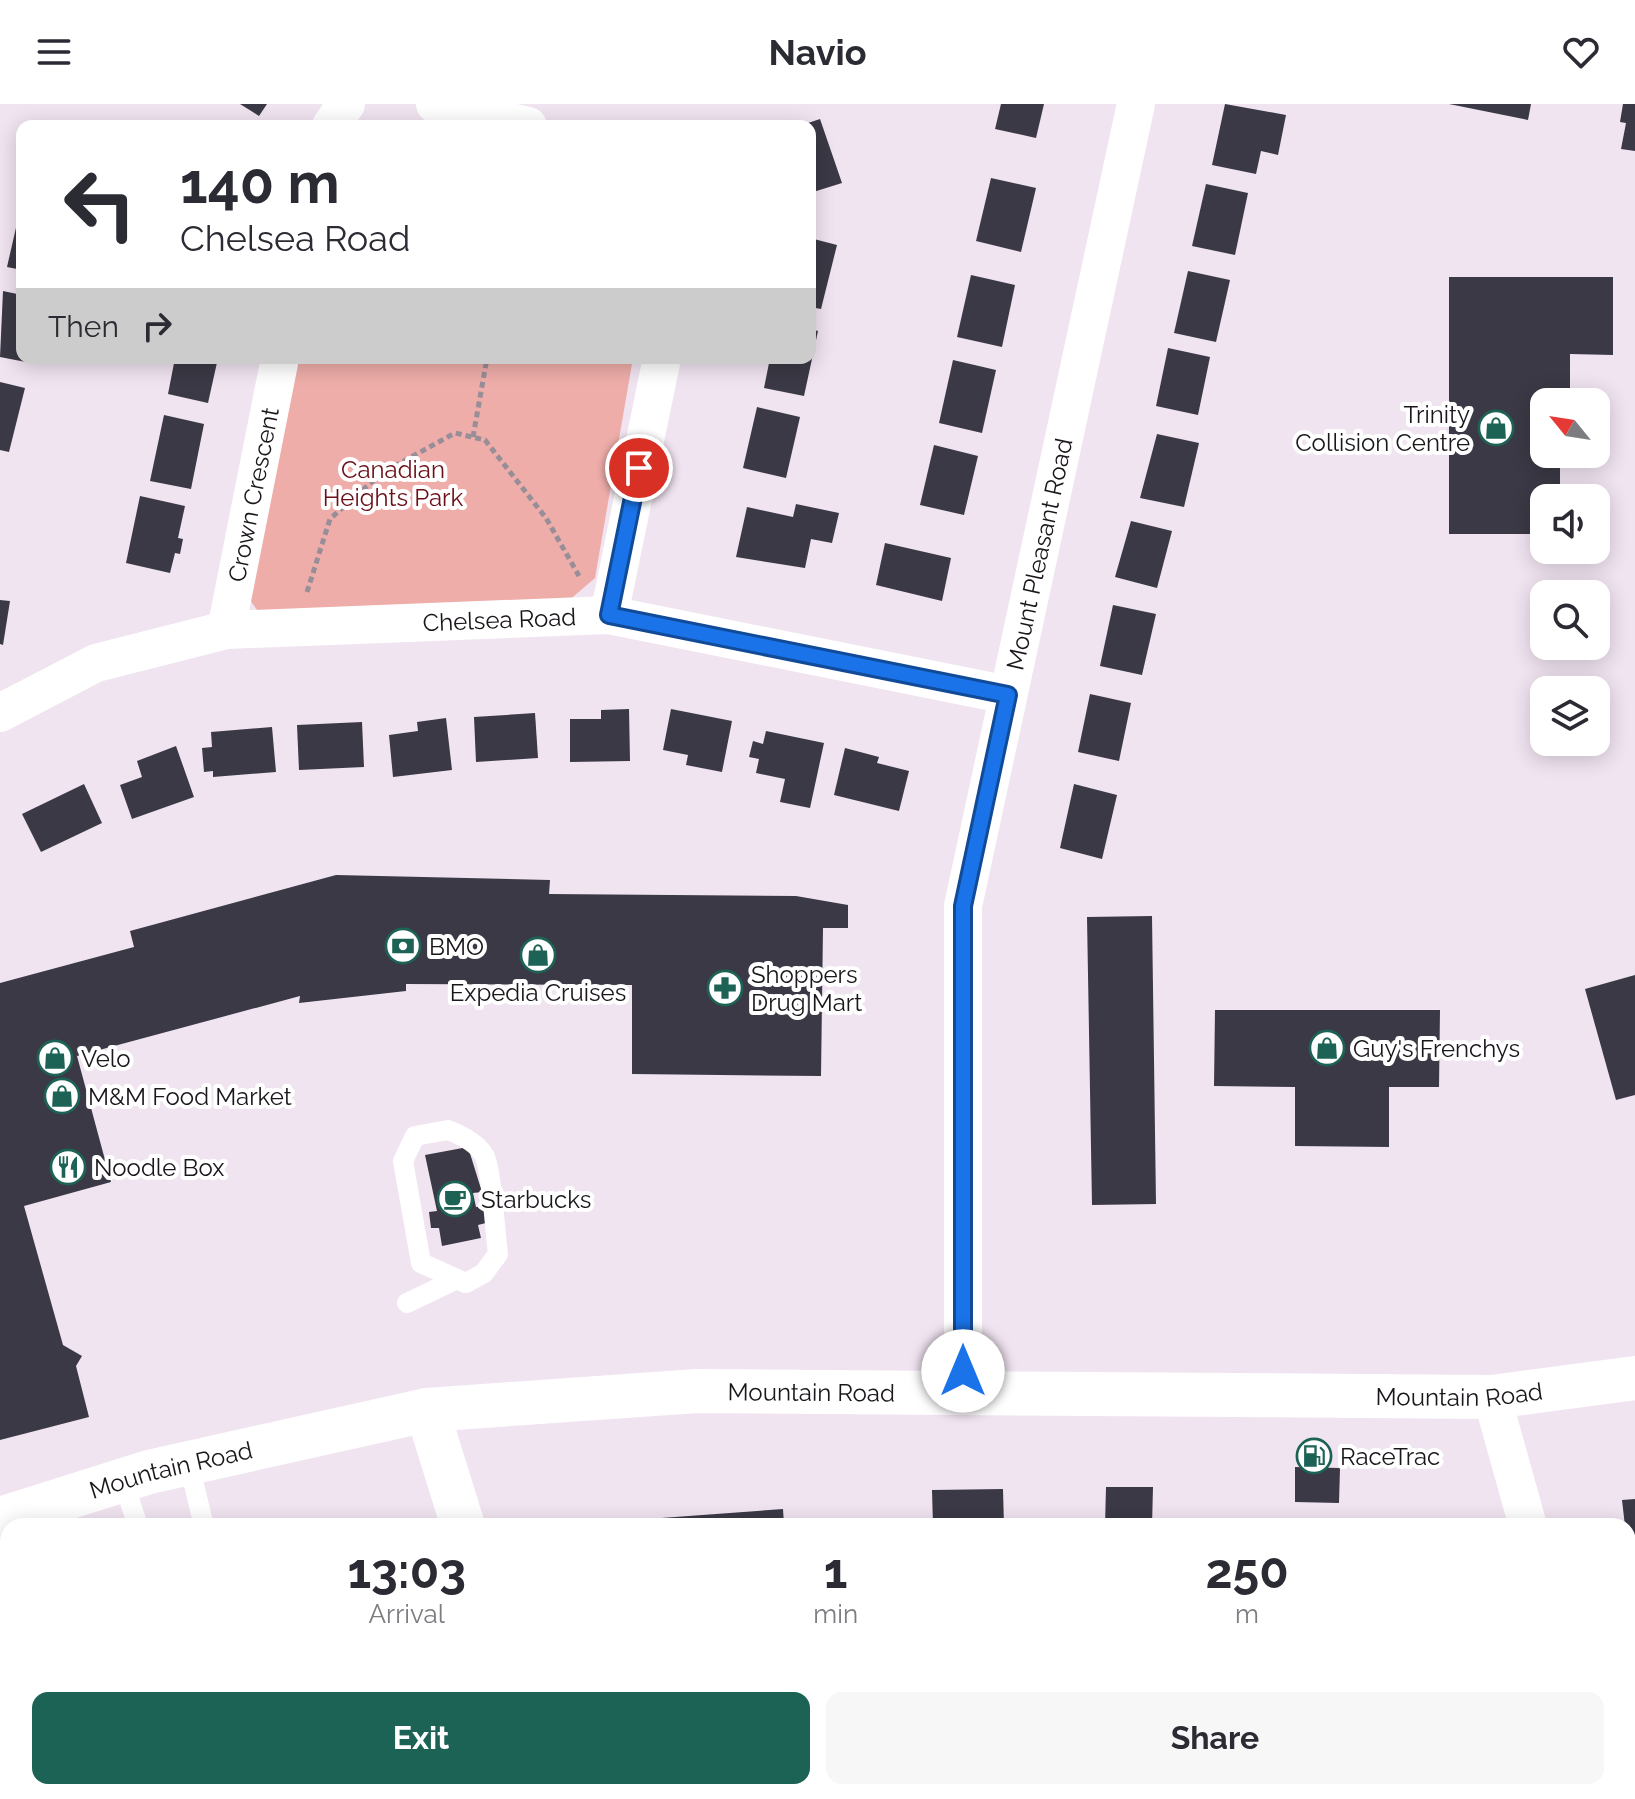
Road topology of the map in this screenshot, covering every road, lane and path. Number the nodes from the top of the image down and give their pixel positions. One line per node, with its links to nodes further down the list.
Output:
1 (435, 104): 3 (street)
2 (1136, 104): 12 (street, Mount Pleasant Road)
3 (503, 120)
4 (279, 364): 11 (street, Crown Crescent)
5 (486, 364): 7 (path)
6 (661, 364): 10 (street)
7 (473, 437): 8 (path); 9 (path)
8 (579, 576)
9 (306, 593)
10 (609, 615): 11 (street, Chelsea Road); 12 (street, Chelsea Road)
11 (226, 630): 13 (street, Chelsea Road)
12 (1008, 695): 17 (street, Mount Pleasant Road)
13 (0, 713)
14 (455, 1280): 14 (lane); 15 (lane)
15 (407, 1303)
16 (1635, 1378): 18 (main road, Mountain Road)
17 (963, 1390): 18 (main road, Mountain Road); 19 (main road, Mountain Road)
18 (1492, 1397): 26 (street)
19 (427, 1410): 20 (main road, Mountain Road); 25 (main road)
20 (189, 1464): 21 (main road, Mountain Road); 24 (lane)
21 (123, 1481): 22 (main road, Mountain Road); 23 (lane)
22 (3, 1518)
23 (135, 1518)
24 (202, 1518)
25 (460, 1518)
26 (1526, 1518)

